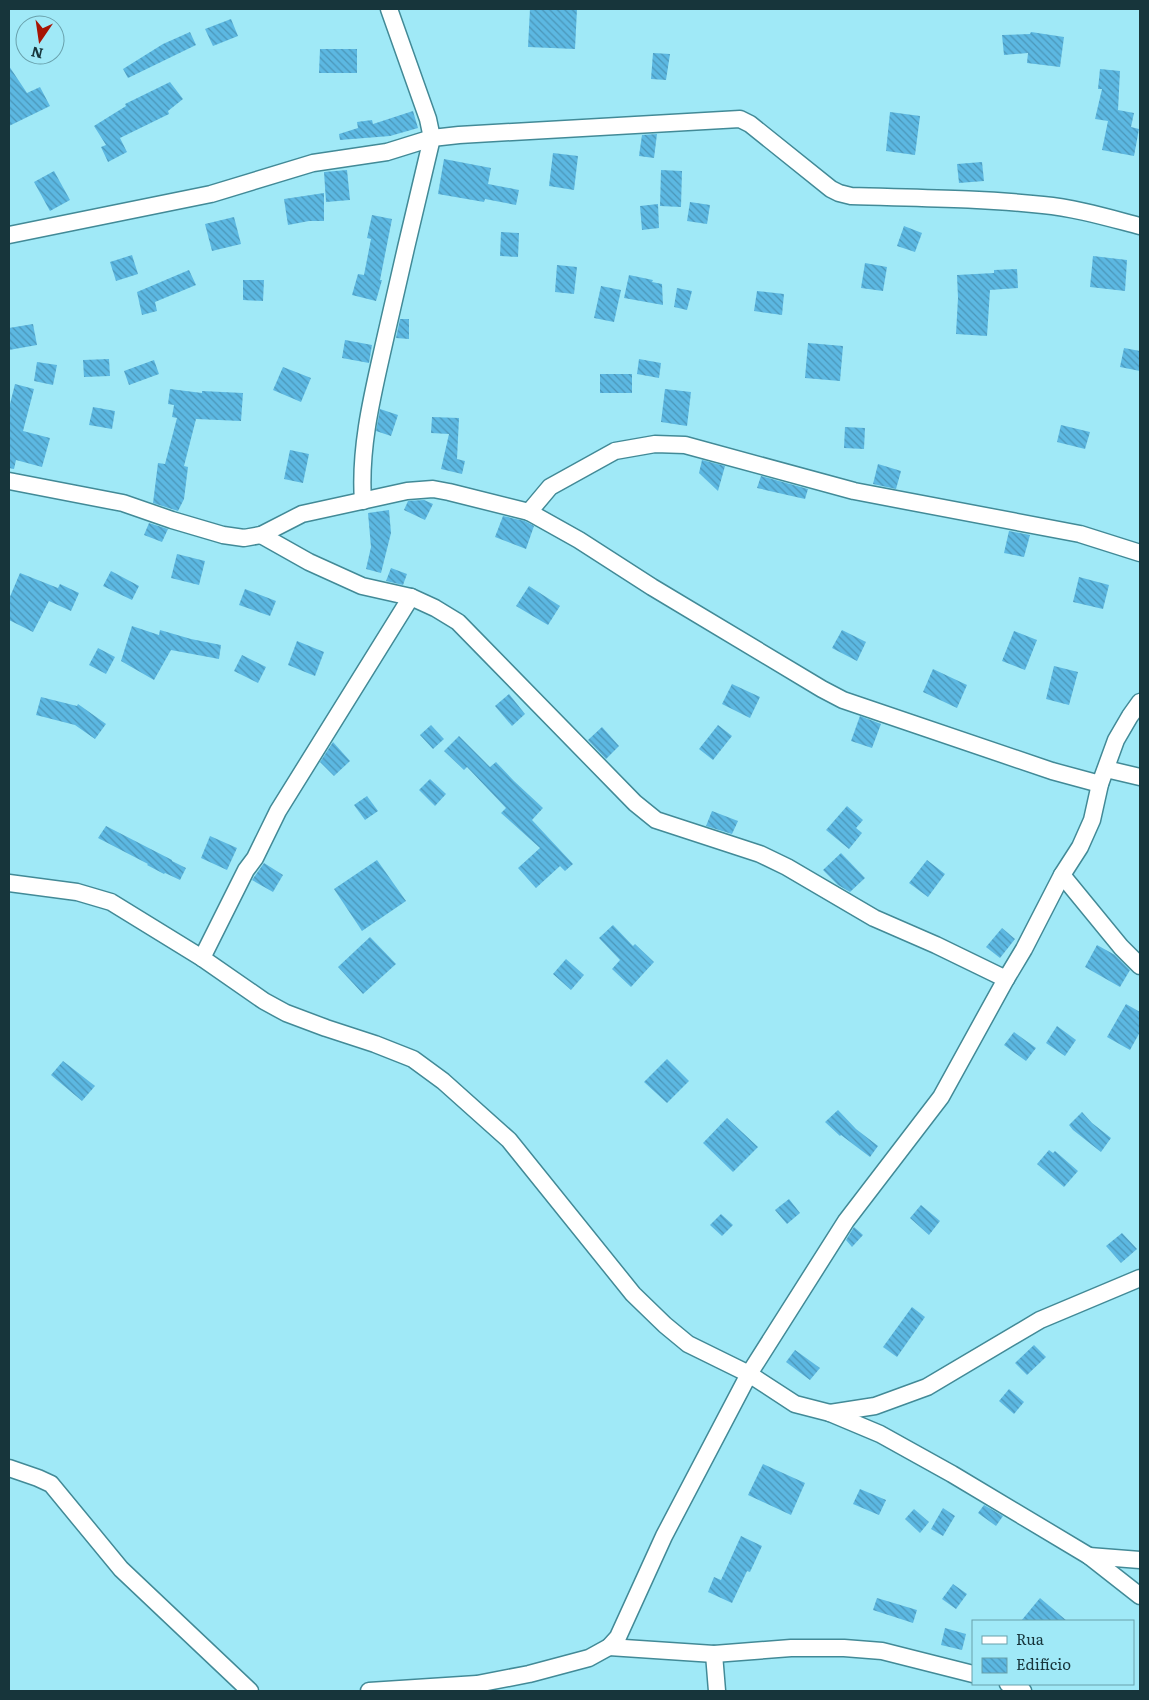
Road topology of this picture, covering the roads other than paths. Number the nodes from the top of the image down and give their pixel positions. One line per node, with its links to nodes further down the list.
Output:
1 (388, 9): 2 (street)
2 (432, 138): 3 (street); 4 (street); 6 (street)
3 (1140, 226)
4 (10, 233)
5 (9, 481): 8 (street)
6 (363, 501): 7 (street); 8 (street)
7 (529, 512): 9 (street); 12 (street)
8 (261, 535): 10 (street)
9 (1140, 553)
10 (411, 597): 16 (street); 18 (street)
11 (1140, 702): 12 (street)
12 (1103, 776): 13 (street); 14 (street)
13 (1140, 777)
14 (1062, 875): 17 (street); 18 (street)
15 (9, 883): 16 (street)
16 (202, 958): 20 (street)
17 (1140, 966)
18 (1006, 979): 20 (street)
19 (1140, 1278): 21 (street)
20 (749, 1374): 21 (street); 26 (street)
21 (830, 1413): 23 (street)
22 (9, 1468): 30 (street)
23 (1089, 1556): 24 (street); 25 (street)
24 (1140, 1560)
25 (1140, 1596)
26 (609, 1647): 27 (street); 31 (street)
27 (714, 1654): 28 (street); 32 (street)
28 (972, 1674)
29 (1010, 1685): 33 (street)
30 (250, 1691)
31 (369, 1691)
32 (717, 1691)
33 (1023, 1691)

